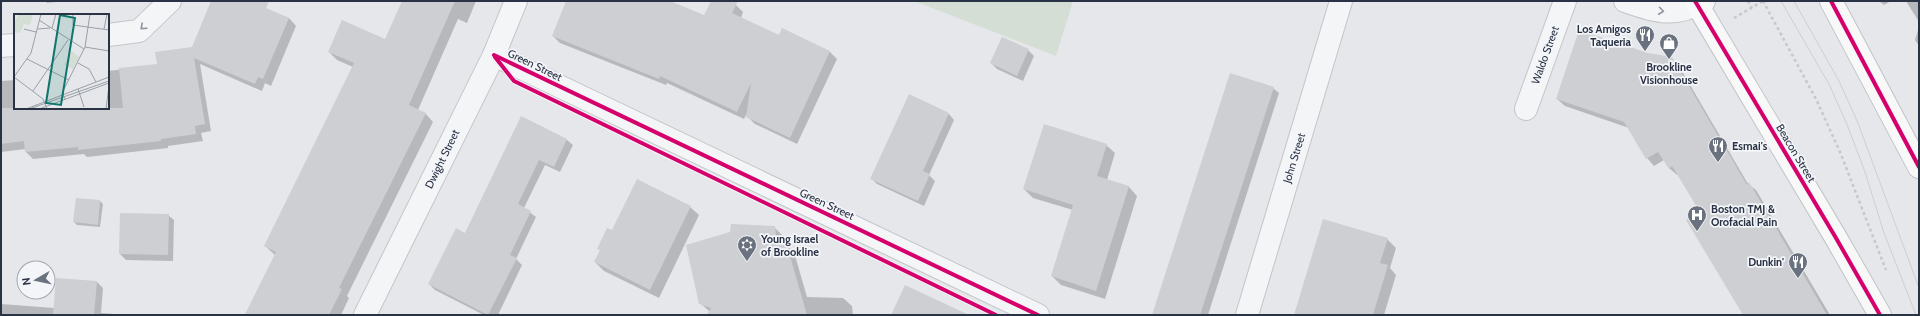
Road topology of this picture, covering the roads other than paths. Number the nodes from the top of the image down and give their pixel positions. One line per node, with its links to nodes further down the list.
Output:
1 (170, 1): 8 (street, one-way to 8)
2 (516, 1): 11 (street, Dwight Street)
3 (1341, 1): 16 (street, John Street)
4 (1565, 1): 12 (street, Waldo Street)
5 (1625, 1): 7 (street, one-way to 7)
6 (1831, 1): 13 (main road)
7 (1699, 2): 17 (main road, Beacon Street)
8 (109, 35)
9 (14, 45): 10 (street)
10 (1, 46)
11 (494, 55): 14 (street, Dwight Street); 15 (street, Green Street)
12 (1526, 109)
13 (1919, 167)
14 (365, 315)
15 (1038, 315)
16 (1247, 315)
17 (1880, 315)

